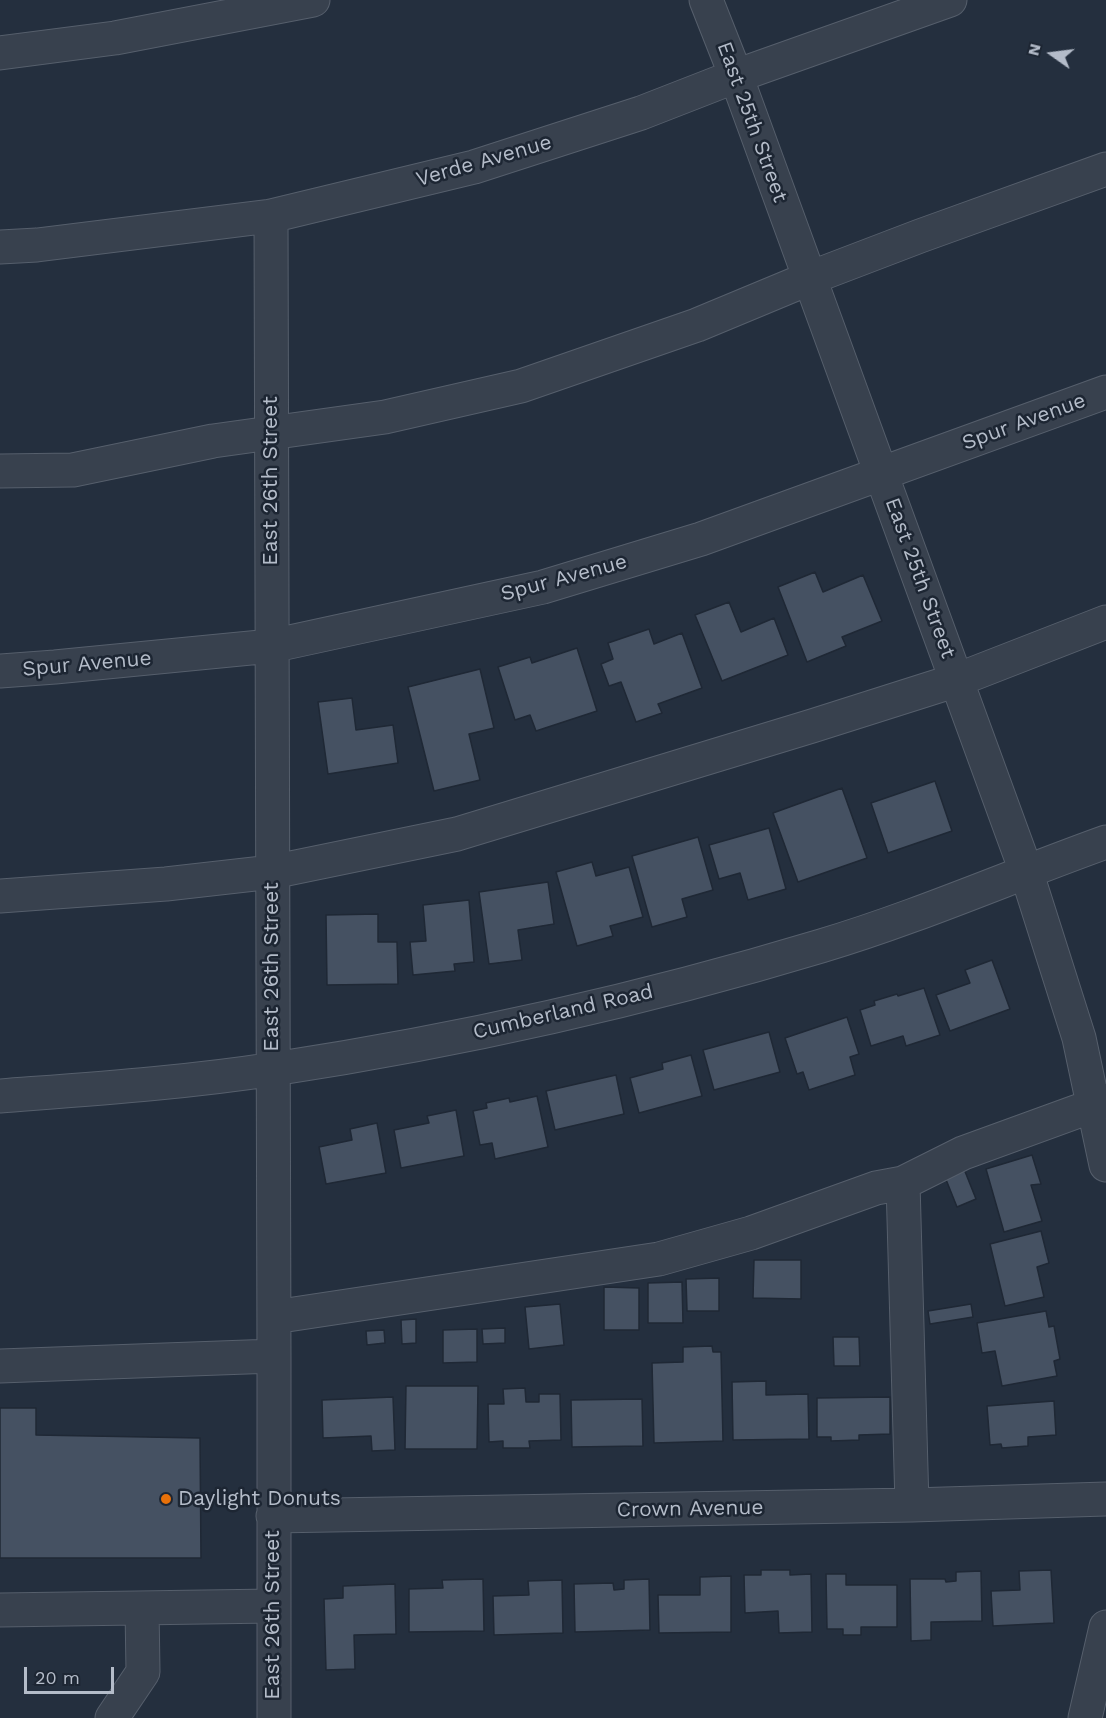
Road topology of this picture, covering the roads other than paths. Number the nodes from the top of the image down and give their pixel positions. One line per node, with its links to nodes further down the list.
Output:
1 (313, 0): 4 (street)
2 (706, 0): 5 (street, East 25th Street)
3 (950, 0): 5 (street, Verde Avenue)
4 (0, 53)
5 (736, 76): 7 (street, Verde Avenue); 9 (street, East 25th Street)
6 (1106, 169): 9 (street)
7 (271, 216): 8 (street, Verde Avenue); 11 (street, East 26th Street)
8 (0, 247)
9 (810, 278): 11 (street); 13 (street, East 25th Street)
10 (1106, 392): 13 (street, Spur Avenue)
11 (271, 433): 12 (street); 15 (street, East 26th Street)
12 (0, 471)
13 (882, 473): 15 (street, Spur Avenue); 17 (street, East 25th Street)
14 (1106, 622): 17 (street)
15 (272, 646): 16 (street, Spur Avenue); 20 (street, East 26th Street)
16 (0, 671)
17 (957, 680): 19 (street, East 25th Street); 20 (street)
18 (1106, 842): 19 (street, Cumberland Road)
19 (1026, 871): 22 (street, Cumberland Road); 24 (street, East 25th Street)
20 (272, 872): 21 (street); 22 (street, East 26th Street)
21 (0, 896)
22 (272, 1070): 23 (street, Cumberland Road); 27 (street, East 26th Street)
23 (0, 1096)
24 (1100, 1103): 25 (street, East 25th Street); 26 (street)
25 (1106, 1165)
26 (903, 1183): 27 (street); 31 (street)
27 (274, 1317): 28 (street, East 26th Street)
28 (274, 1356): 29 (street); 32 (street, East 26th Street)
29 (0, 1366)
30 (1106, 1499): 31 (street, Crown Avenue)
31 (912, 1505): 32 (street, Crown Avenue)
32 (273, 1516): 33 (street, East 26th Street)
33 (273, 1606): 34 (street); 38 (street, East 26th Street)
34 (142, 1608): 35 (street); 37 (street)
35 (0, 1610)
36 (1106, 1627): 39 (street)
37 (112, 1718)
38 (274, 1718)
39 (1085, 1718)

